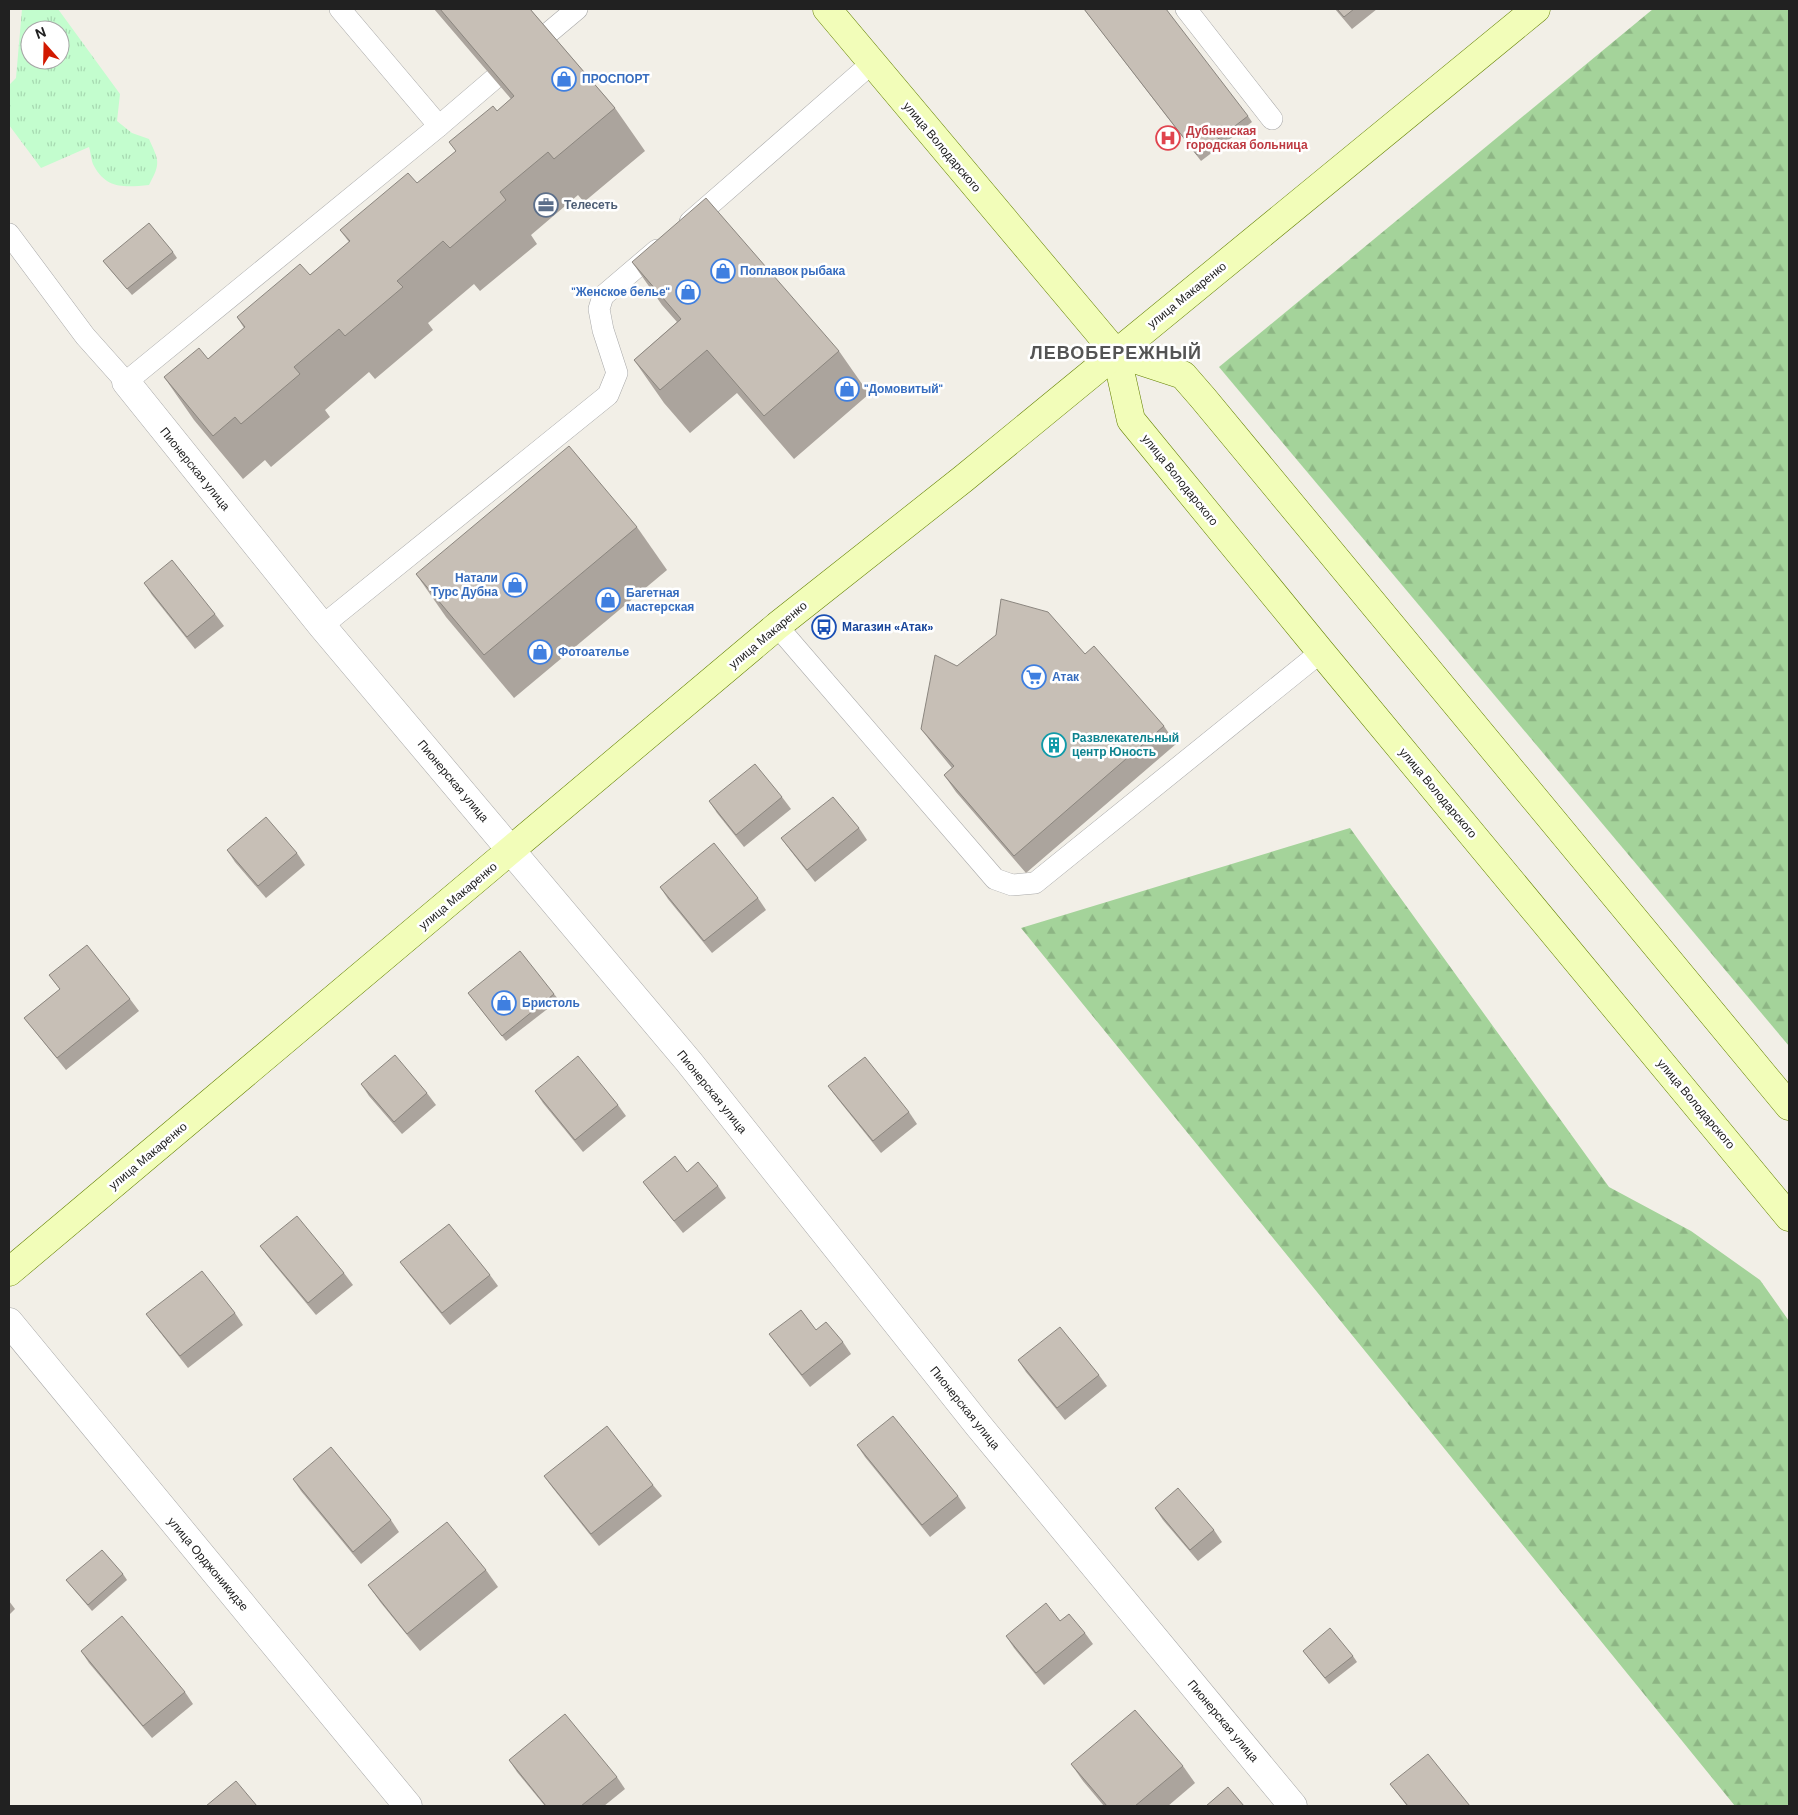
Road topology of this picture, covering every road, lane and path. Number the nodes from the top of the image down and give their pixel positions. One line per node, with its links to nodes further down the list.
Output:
1 (340, 9): 10 (lane)
2 (576, 9): 6 (lane)
3 (826, 9): 7 (main road, улица Володарского)
4 (1186, 9): 9 (lane)
5 (1536, 9): 12 (main road, улица Макаренко)
6 (546, 35)
7 (872, 63): 12 (main road, улица Володарского); 14 (lane)
8 (494, 79): 10 (lane)
9 (1272, 119)
10 (439, 126): 13 (lane)
11 (9, 234): 13 (lane)
12 (1116, 353): 15 (main road, улица Макаренко); 16 (main road, улица Володарского); 18 (main road)
13 (126, 382): 14 (street, Пионерская улица)
14 (322, 626): 17 (street, Пионерская улица)
15 (777, 626): 16 (lane); 17 (main road, улица Макаренко)
16 (1320, 652): 19 (main road, улица Володарского)
17 (512, 851): 20 (main road, улица Макаренко); 23 (street, Пионерская улица)
18 (1789, 1106)
19 (1789, 1217)
20 (9, 1272)
21 (9, 1322): 22 (street, улица Орджоникидзе)
22 (408, 1806)
23 (1293, 1806)

